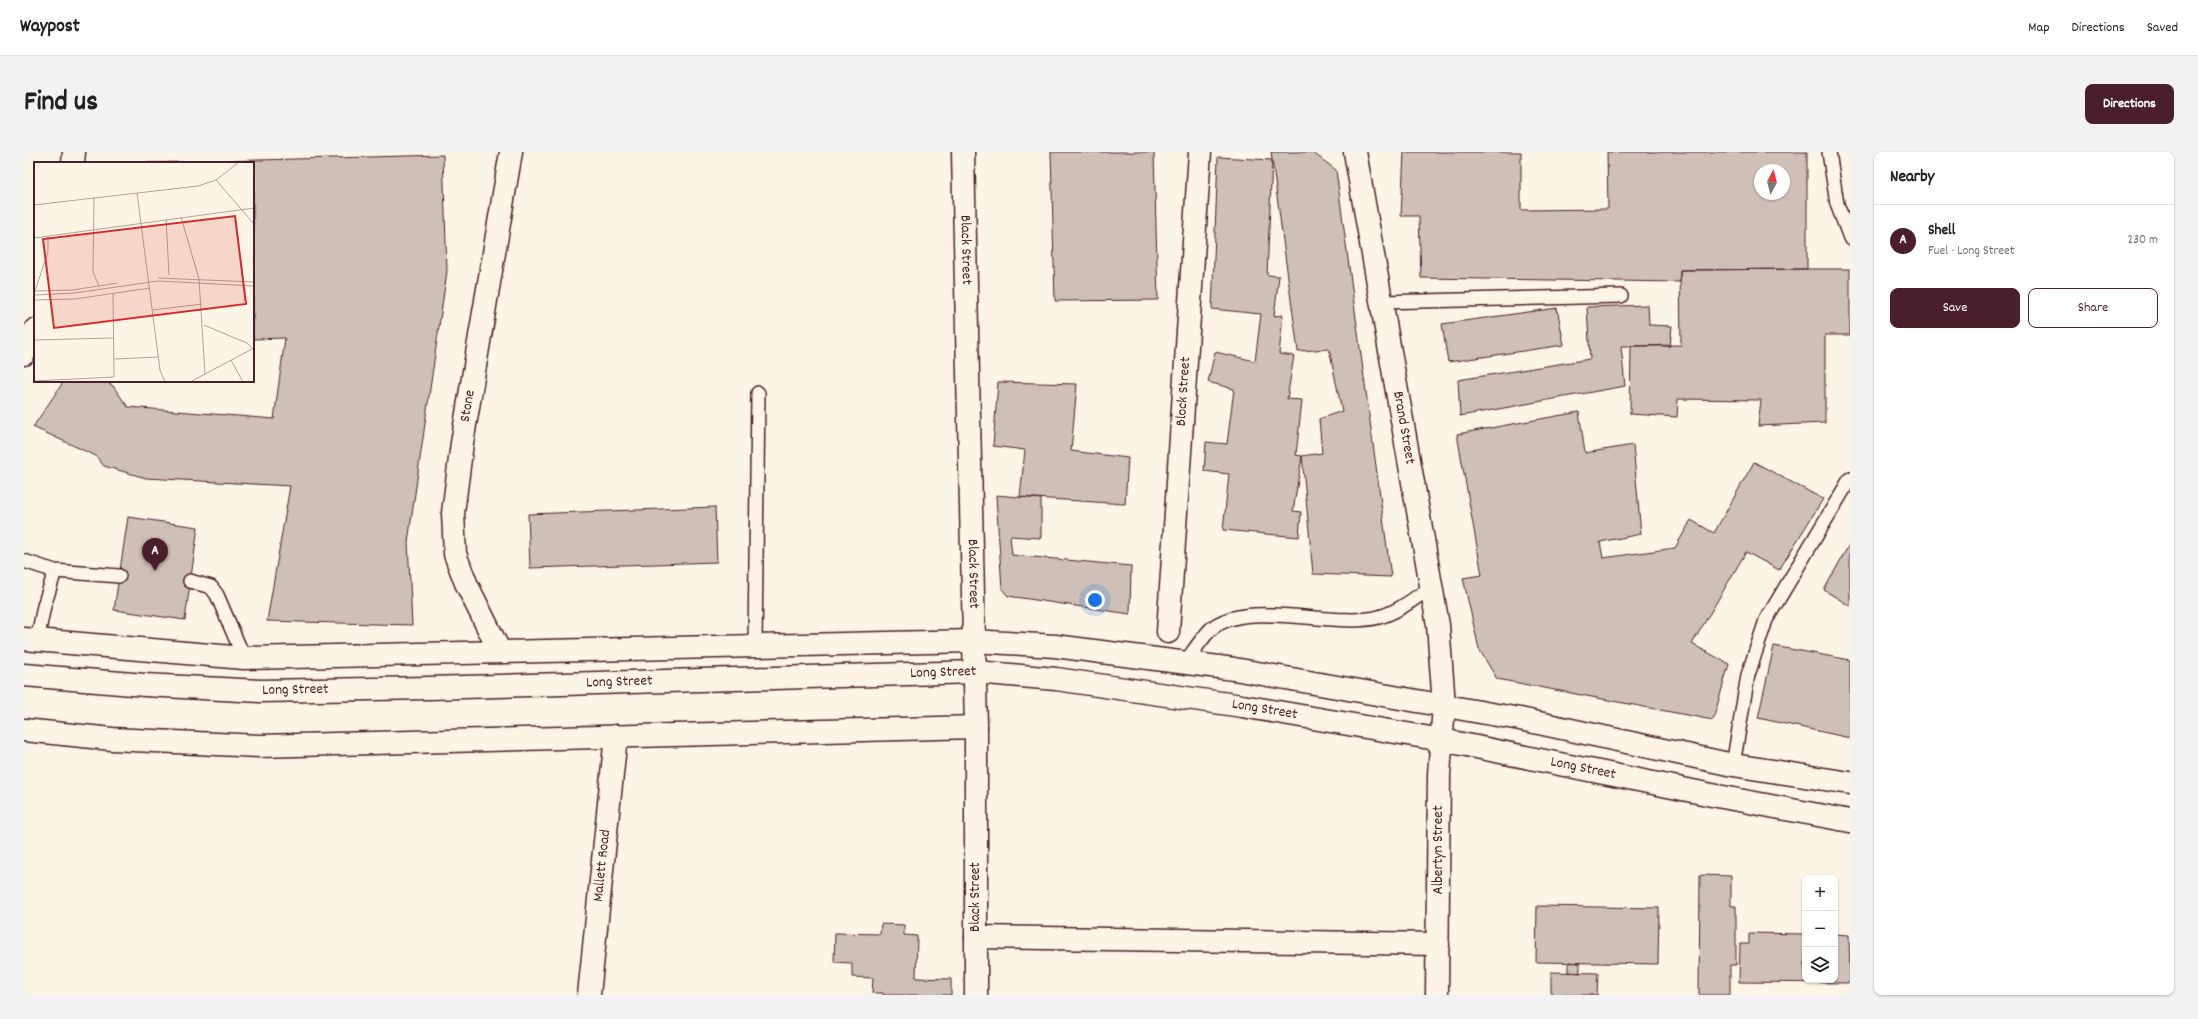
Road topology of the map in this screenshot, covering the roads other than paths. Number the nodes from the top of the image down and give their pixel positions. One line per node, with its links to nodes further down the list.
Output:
1 (74, 152): 7 (main road)
2 (511, 152): 24 (main road, Stone)
3 (963, 152): 22 (main road, Black Street)
4 (1200, 152): 20 (main road, Block Street)
5 (1355, 152): 10 (main road, Brand Street)
6 (1829, 152): 8 (lane)
7 (73, 162)
8 (1850, 238)
9 (1622, 296): 10 (lane)
10 (1381, 302): 19 (main road, Brand Street)
11 (34, 333): 12 (main road)
12 (24, 354)
13 (758, 393): 23 (lane)
14 (1850, 479): 34 (lane)
15 (24, 561): 16 (lane)
16 (55, 571): 17 (lane); 21 (lane)
17 (119, 576)
18 (190, 581): 25 (lane)
19 (1431, 587): 26 (lane); 29 (main road, Brand Street)
20 (1168, 632)
21 (30, 640): 25 (main road)
22 (973, 641): 23 (main road); 26 (main road); 27 (main road, Black Street)
23 (755, 646): 24 (main road)
24 (500, 652): 25 (main road)
25 (244, 658)
26 (1185, 664): 29 (main road)
27 (975, 672): 28 (main road, Long Street); 30 (main road, Black Street); 33 (main road, Long Street)
28 (24, 675)
29 (1444, 705): 33 (main road, Albertyn Street); 34 (main road)
30 (976, 727): 32 (main road); 37 (main road, Black Street)
31 (24, 730): 32 (main road)
32 (616, 736): 39 (main road, Mallett Road)
33 (1442, 740): 36 (main road, Long Street); 38 (main road, Albertyn Street)
34 (1733, 765): 35 (main road)
35 (1850, 783)
36 (1850, 820)
37 (976, 937): 38 (main road); 40 (main road, Black Street)
38 (1438, 944): 41 (main road, Albertyn Street)
39 (589, 995)
40 (976, 995)
41 (1437, 995)

